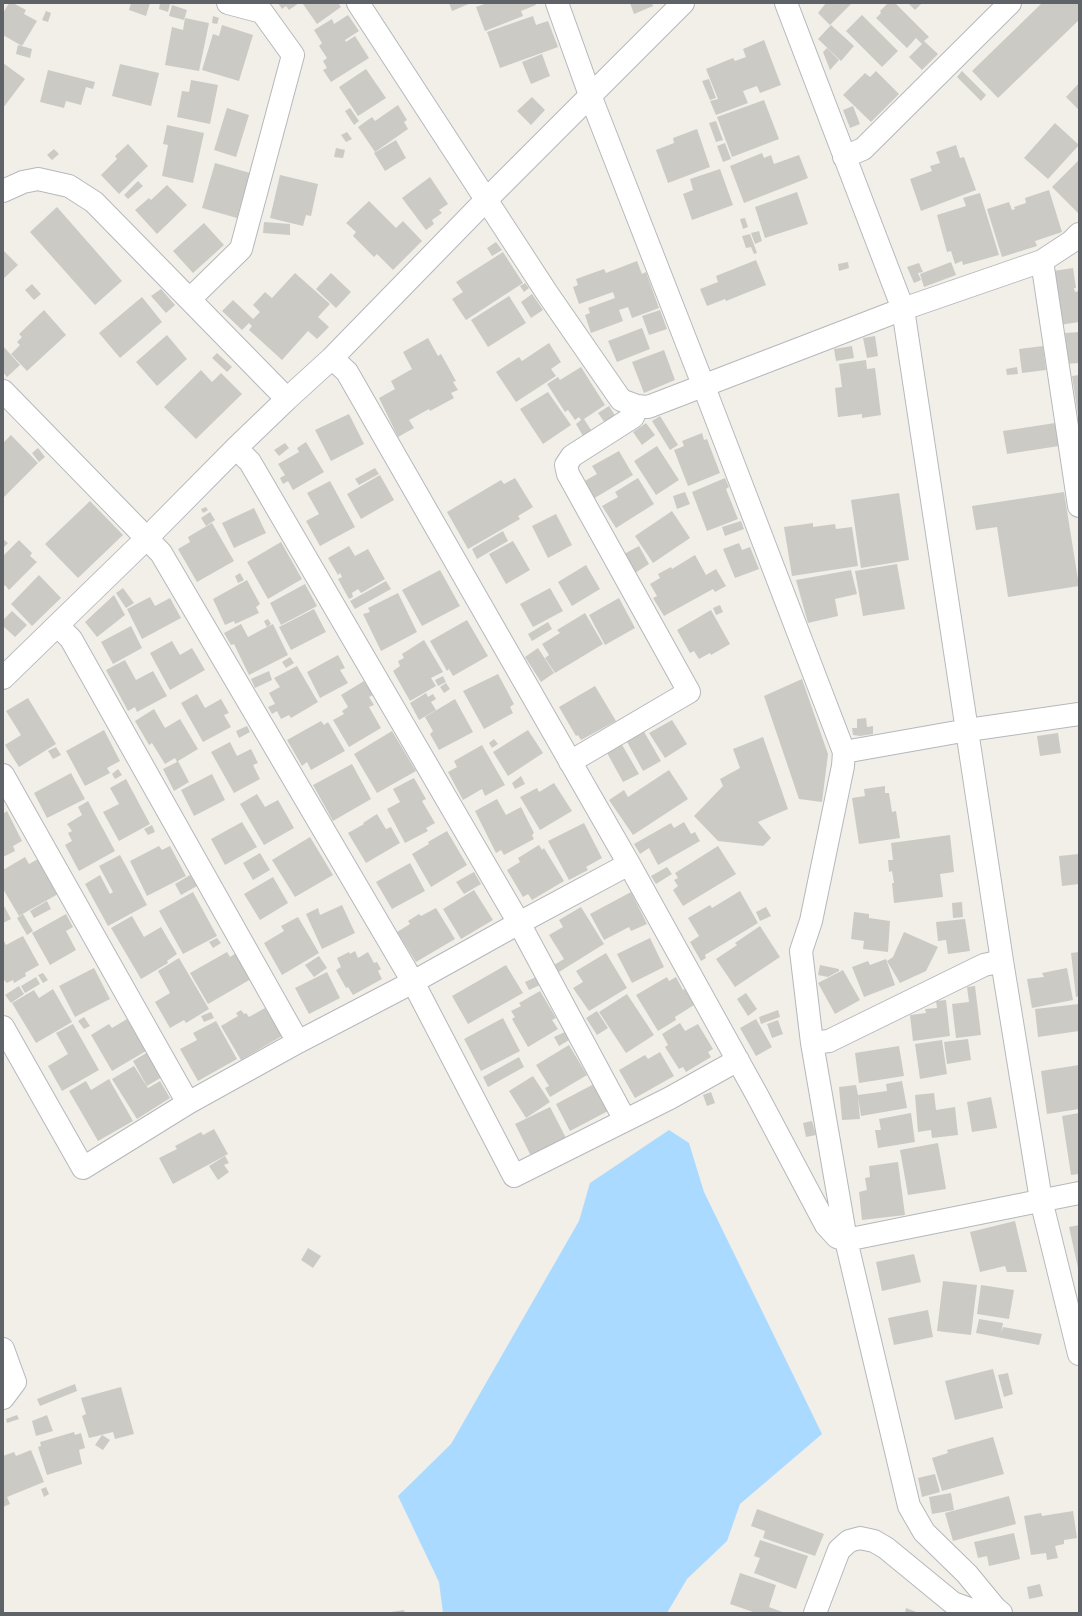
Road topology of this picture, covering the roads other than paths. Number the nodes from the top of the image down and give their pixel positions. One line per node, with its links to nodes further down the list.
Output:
1 (228, 3): 13 (street)
2 (358, 3): 10 (street)
3 (556, 3): 7 (street)
4 (682, 3): 7 (street)
5 (786, 3): 8 (street)
6 (1010, 3): 8 (street)
7 (590, 95): 10 (street); 16 (street)
8 (844, 158): 14 (street)
9 (3, 191): 13 (street)
10 (487, 199): 15 (street); 19 (street)
11 (1076, 242): 12 (street)
12 (1042, 261): 14 (street); 21 (street)
13 (190, 299): 18 (street)
14 (903, 309): 16 (street); 26 (street)
15 (332, 358): 18 (street); 28 (street)
16 (704, 387): 19 (street); 27 (street)
17 (3, 391): 22 (street)
18 (287, 399): 20 (street)
19 (637, 406): 28 (street)
20 (236, 448): 22 (street); 31 (street)
21 (1079, 506)
22 (147, 538): 23 (street); 33 (street)
23 (58, 626): 24 (street); 35 (street)
24 (7, 667)
25 (1079, 714): 26 (street)
26 (968, 730): 27 (street); 32 (street)
27 (844, 752): 36 (street)
28 (570, 762): 30 (street)
29 (3, 775): 38 (street)
30 (629, 864): 31 (street); 37 (street)
31 (519, 923): 33 (street); 39 (street)
32 (1002, 961): 36 (street); 41 (street)
33 (413, 982): 35 (street); 39 (street)
34 (3, 1027): 38 (street)
35 (298, 1042): 38 (street)
36 (812, 1043): 42 (street)
37 (738, 1060): 39 (street); 42 (street)
38 (188, 1103)
39 (625, 1120)
40 (1079, 1193): 41 (street)
41 (1041, 1200): 42 (street); 44 (street)
42 (846, 1240): 46 (street)
43 (3, 1349): 45 (street)
44 (1079, 1354)
45 (3, 1398)
46 (996, 1611): 47 (street)
47 (815, 1613)

